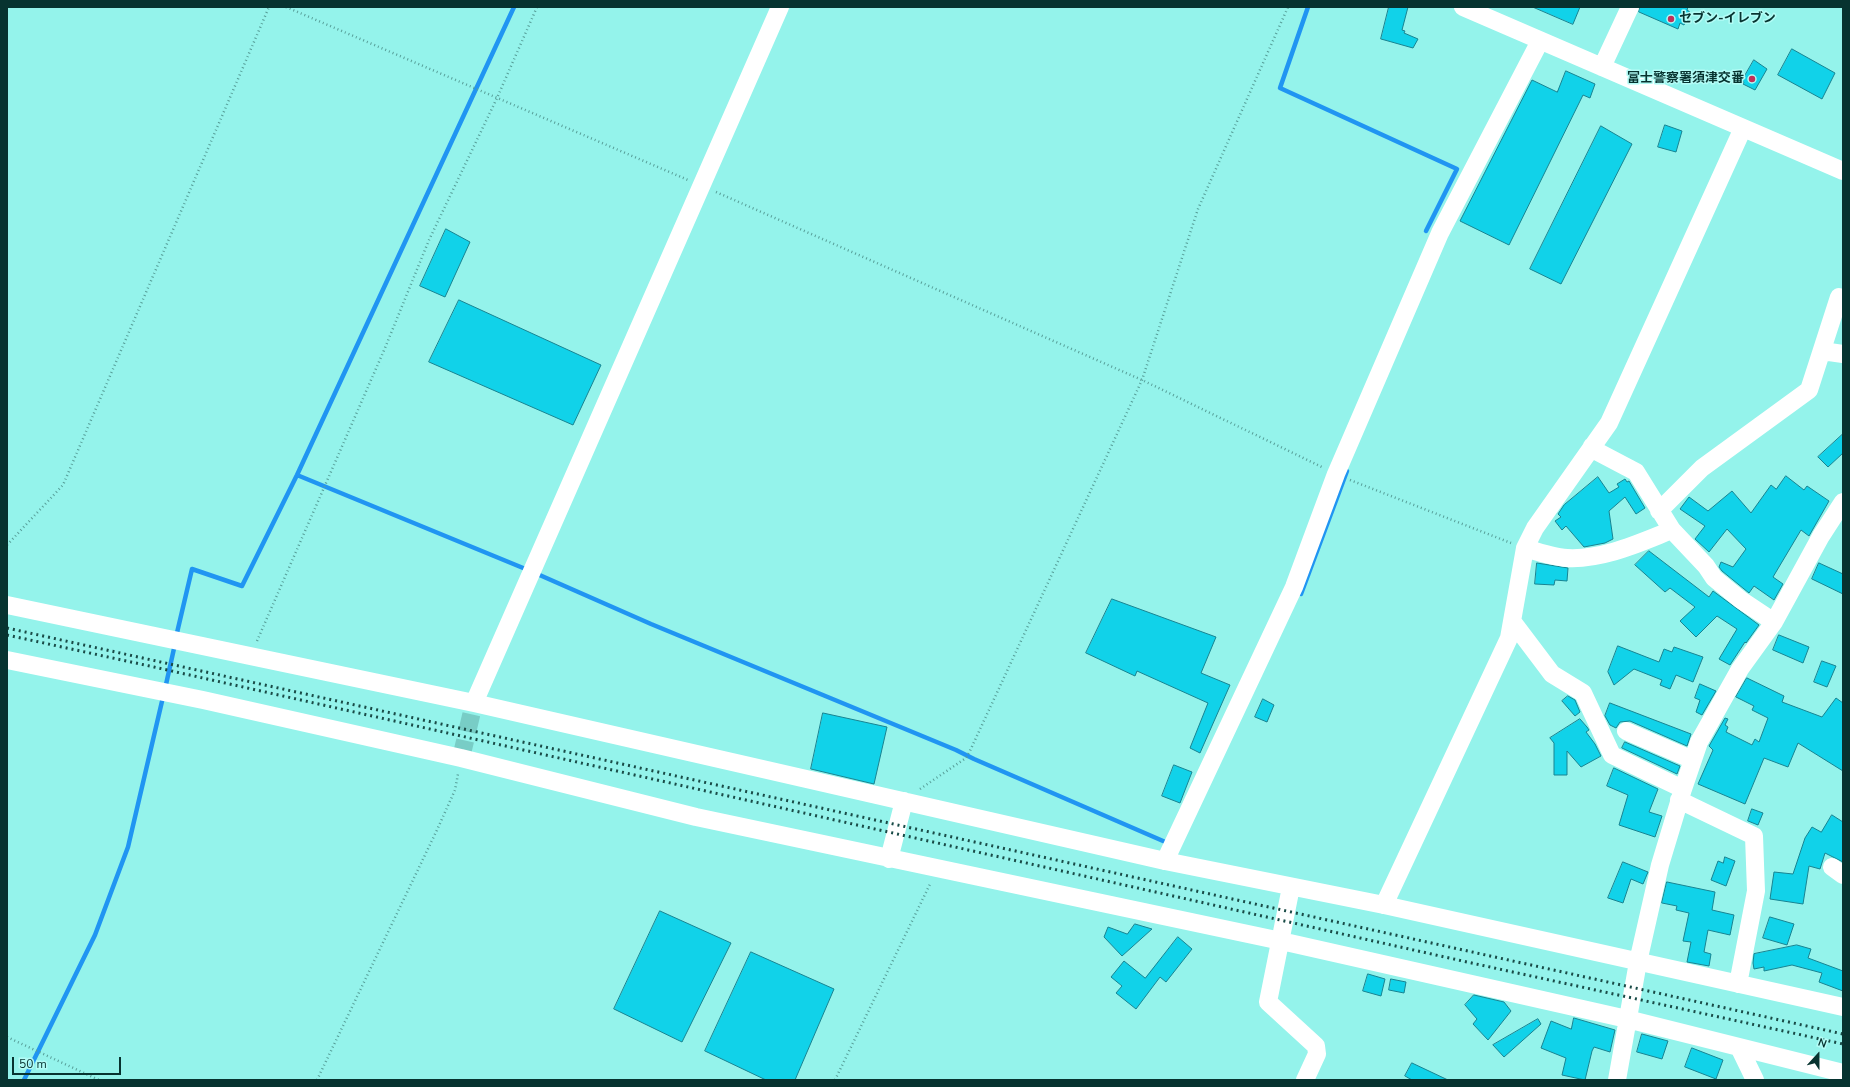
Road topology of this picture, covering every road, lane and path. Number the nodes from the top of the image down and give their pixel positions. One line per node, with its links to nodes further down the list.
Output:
1 (269, 7): 22 (path)
2 (286, 7): 10 (path)
3 (537, 7): 10 (path)
4 (780, 7): 13 (street)
5 (1288, 7): 17 (path)
6 (1463, 7): 8 (street)
7 (1630, 7): 9 (street)
8 (1540, 41): 9 (street); 36 (street)
9 (1602, 67): 11 (street)
10 (497, 98): 13 (path); 27 (path)
11 (1743, 128): 12 (street); 18 (street)
12 (1843, 171)
13 (702, 186): 17 (path); 29 (street)
14 (1839, 296): 15 (street)
15 (1822, 351): 16 (street); 20 (street)
16 (1843, 354)
17 (1142, 380): 34 (path)
18 (1592, 446): 20 (street); 23 (street)
19 (1843, 502): 26 (street)
20 (1659, 511): 21 (street)
21 (1672, 530): 23 (street); 26 (street)
22 (7, 545)
23 (1524, 548): 25 (street)
24 (7, 605): 27 (street)
25 (1512, 621): 33 (street); 39 (street)
26 (1774, 622): 32 (street)
27 (250, 657): 29 (street)
28 (7, 660): 31 (street)
29 (474, 703): 34 (street)
30 (1626, 731): 32 (street)
31 (461, 758): 35 (street); 49 (path)
32 (1693, 760): 33 (street)
33 (1681, 795): 41 (street); 42 (street)
34 (904, 801): 35 (street); 36 (street)
35 (889, 859): 37 (street)
36 (1165, 860): 38 (street)
37 (937, 869): 40 (street); 50 (path)
38 (1292, 887): 39 (street); 40 (street)
39 (1384, 904): 41 (street)
40 (1281, 941): 44 (street); 51 (street)
41 (1638, 962): 42 (street); 44 (street)
42 (1738, 984): 43 (street)
43 (1843, 1007)
44 (1627, 1019): 46 (street); 52 (street)
45 (7, 1037): 48 (path)
46 (1739, 1047): 47 (street); 53 (street)
47 (1843, 1073)
48 (99, 1080)
49 (317, 1080)
50 (835, 1080)
51 (1305, 1080)
52 (1617, 1080)
53 (1755, 1080)

